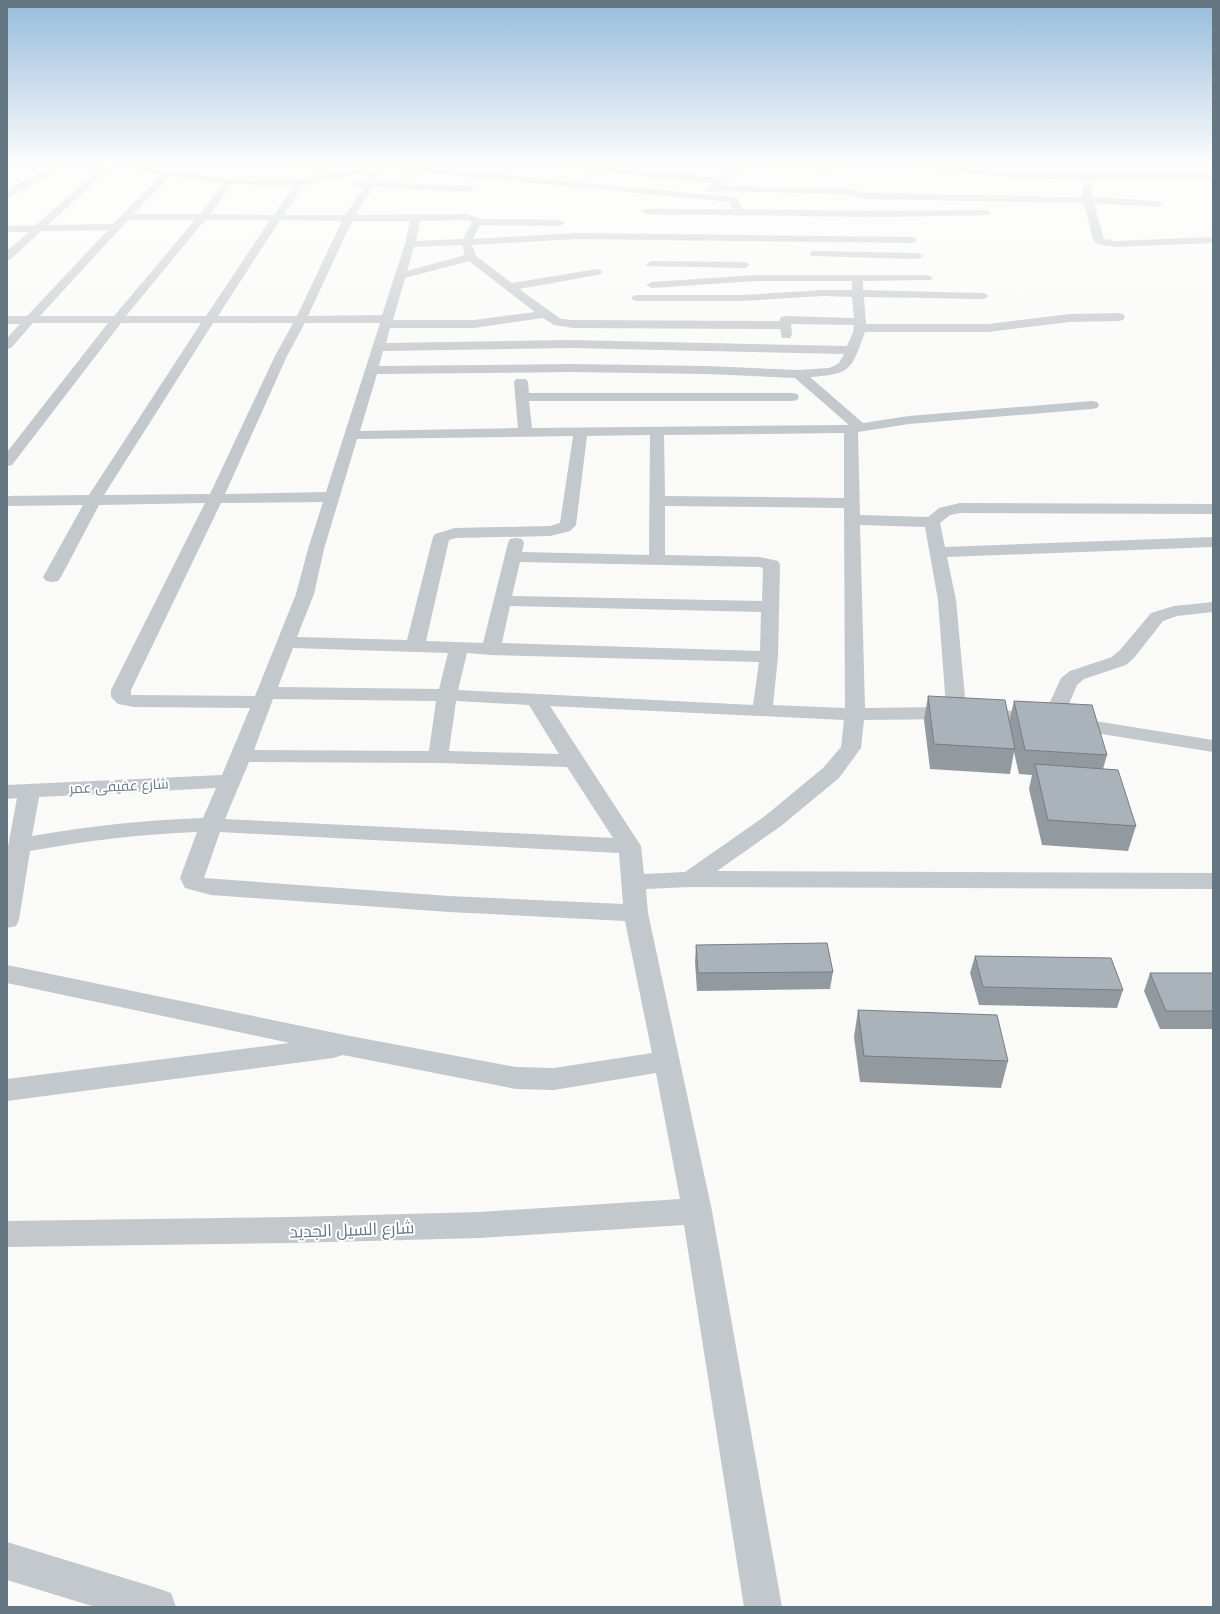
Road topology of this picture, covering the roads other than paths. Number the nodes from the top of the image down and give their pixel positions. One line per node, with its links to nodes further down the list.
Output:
1 (24, 241): 14 (street)
2 (104, 241): 37 (street)
3 (183, 241): 35 (street)
4 (261, 241): 36 (street)
5 (337, 241): 33 (street)
6 (478, 241): 11 (street)
7 (714, 241): 17 (street)
8 (810, 241): 13 (street)
9 (1100, 241): 10 (street)
10 (1181, 241)
11 (466, 242): 12 (street); 15 (street)
12 (410, 244): 20 (street)
13 (918, 256)
14 (7, 257)
15 (470, 257): 20 (street); 24 (street)
16 (651, 264): 17 (street)
17 (720, 265): 18 (street)
18 (752, 265)
19 (597, 272): 24 (street)
20 (400, 276): 38 (street)
21 (795, 277): 22 (street); 25 (street); 26 (street)
22 (857, 278): 23 (street); 27 (street)
23 (927, 278)
24 (509, 287): 31 (street)
25 (638, 290): 30 (street); 41 (street)
26 (804, 294): 27 (street); 28 (street)
27 (858, 294): 29 (street); 43 (street)
28 (783, 296): 30 (street); 39 (street)
29 (982, 296)
30 (742, 298): 42 (street)
31 (545, 314): 38 (street); 40 (street)
32 (1119, 317): 43 (street)
33 (301, 319): 36 (street); 38 (street); 62 (street)
34 (7, 320): 37 (street)
35 (117, 320): 36 (street); 37 (street); 61 (street)
36 (209, 320): 64 (street)
37 (30, 321): 45 (street)
38 (386, 322): 46 (street)
39 (785, 322): 42 (street); 43 (street); 47 (street)
40 (573, 324): 41 (street); 44 (street)
41 (645, 325): 42 (street)
42 (740, 325)
43 (860, 325): 48 (street)
44 (571, 344): 46 (street); 47 (street); 50 (street)
45 (7, 345)
46 (378, 347): 51 (street)
47 (788, 348): 48 (street)
48 (852, 350): 52 (street)
49 (521, 368): 50 (street); 51 (street); 53 (street)
50 (571, 368): 52 (street)
51 (371, 370): 60 (street)
52 (798, 374): 56 (street)
53 (521, 397): 54 (street); 59 (street)
54 (792, 397)
55 (1092, 405): 56 (street)
56 (856, 429): 57 (street); 68 (street)
57 (657, 430): 58 (street); 65 (street)
58 (581, 431): 59 (street); 70 (street)
59 (525, 432): 60 (street)
60 (351, 435): 63 (street)
61 (7, 462)
62 (216, 497): 63 (street); 64 (street); 85 (street)
63 (332, 497): 79 (street)
64 (94, 499): 66 (street); 75 (street)
65 (657, 501): 68 (street); 74 (street)
66 (7, 502)
67 (1213, 509): 69 (street)
68 (853, 512): 69 (street); 89 (street)
69 (932, 522): 72 (street)
70 (518, 532): 73 (street); 80 (street)
71 (1213, 542): 72 (street)
72 (938, 552): 88 (street)
73 (513, 557): 74 (street); 76 (street)
74 (657, 560): 77 (street)
75 (52, 577)
76 (503, 601): 77 (street); 82 (street)
77 (771, 607): 83 (street)
78 (1213, 607): 90 (street)
79 (286, 642): 80 (street); 85 (street)
80 (415, 646): 81 (street)
81 (459, 648): 82 (street); 84 (street)
82 (491, 648): 83 (street)
83 (769, 657): 87 (street)
84 (447, 696): 85 (street); 86 (street); 93 (street)
85 (264, 697): 92 (street)
86 (536, 700): 87 (street); 94 (street)
87 (762, 711): 89 (street)
88 (956, 713): 89 (street); 90 (street)
89 (854, 714): 101 (street)
90 (1052, 720): 91 (street)
91 (1213, 746)
92 (241, 756): 93 (street); 95 (street)
93 (438, 757): 94 (street)
94 (574, 761): 99 (street)
95 (230, 781): 96 (street, شارع عفيفى عمر); 98 (street)
96 (29, 790): 97 (street, شارع عفيفى عمر); 100 (street)
97 (7, 792)
98 (211, 826): 99 (street); 100 (street); 104 (street)
99 (630, 846): 103 (street)
100 (15, 851): 105 (street)
101 (690, 879): 102 (street); 103 (street)
102 (1213, 881)
103 (633, 882): 104 (street)
104 (636, 913): 108 (street)
105 (7, 920)
106 (7, 974): 107 (street)
107 (350, 1046): 108 (street); 109 (street)
108 (667, 1062): 110 (street)
109 (7, 1090)
110 (697, 1211): 111 (street, شارع السيل الجديد); 114 (street)
111 (7, 1234)
112 (7, 1561): 113 (street)
113 (157, 1607)
114 (763, 1607)

